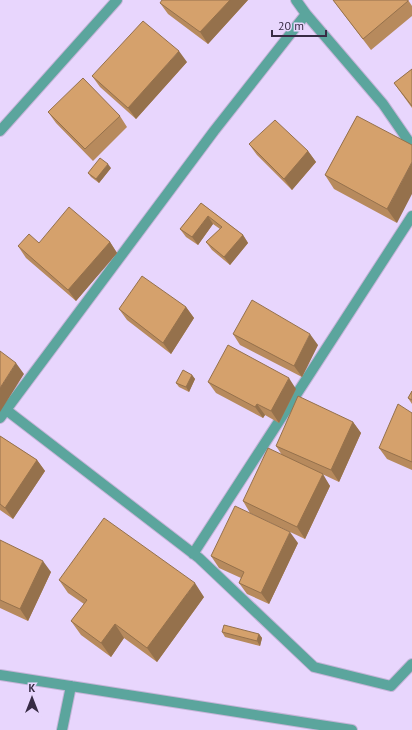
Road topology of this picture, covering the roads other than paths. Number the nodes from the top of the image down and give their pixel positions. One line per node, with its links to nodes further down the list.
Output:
1 (117, 0): 4 (street)
2 (296, 0): 3 (street)
3 (306, 14): 5 (street); 7 (street)
4 (0, 131)
5 (412, 146)
6 (412, 216): 8 (street)
7 (3, 413): 8 (street)
8 (193, 554): 9 (street)
9 (412, 664)
10 (0, 675): 11 (street)
11 (71, 686): 12 (street); 13 (street)
12 (62, 730)
13 (352, 730)

